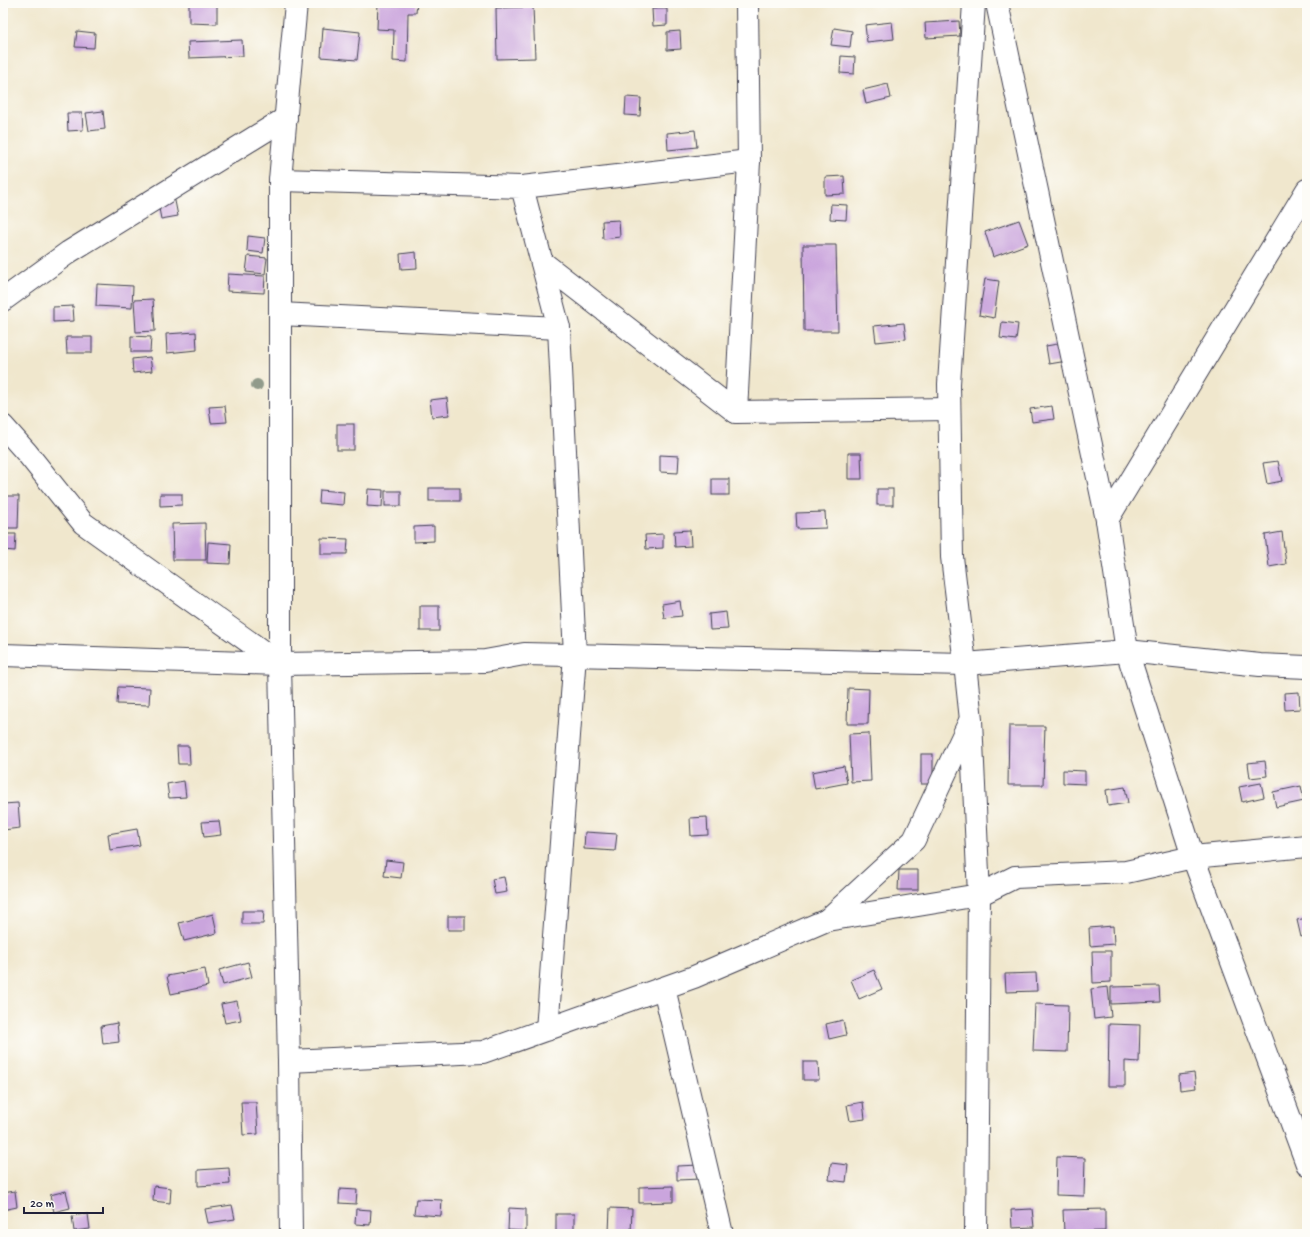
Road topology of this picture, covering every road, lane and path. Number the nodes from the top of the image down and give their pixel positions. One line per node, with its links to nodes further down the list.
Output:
1 (296, 3): 5 (street)
2 (747, 3): 6 (street)
3 (974, 3): 14 (street)
4 (997, 3): 17 (street)
5 (286, 118): 7 (street); 11 (street)
6 (749, 161): 8 (street); 15 (street)
7 (280, 180): 8 (street); 12 (street)
8 (522, 187): 10 (street)
9 (1307, 190): 17 (street)
10 (542, 262): 13 (street); 15 (street)
11 (3, 300)
12 (280, 314): 13 (street); 21 (street)
13 (559, 328): 20 (street)
14 (949, 409): 15 (street); 22 (street)
15 (736, 412)
16 (3, 426): 21 (street)
17 (1107, 520): 18 (street)
18 (1127, 651): 22 (street); 23 (street); 26 (street)
19 (3, 655): 21 (street)
20 (575, 655): 21 (street); 22 (street); 30 (street)
21 (280, 664): 31 (street)
22 (965, 664): 24 (street)
23 (1307, 667)
24 (970, 720): 27 (street); 28 (street)
25 (1307, 846): 26 (street)
26 (1193, 857): 27 (street); 32 (street)
27 (979, 895): 28 (street); 35 (street)
28 (827, 920): 29 (street)
29 (664, 988): 30 (street); 34 (street)
30 (547, 1030): 31 (street)
31 (289, 1061): 33 (street)
32 (1307, 1164)
33 (291, 1234)
34 (722, 1234)
35 (976, 1234)

